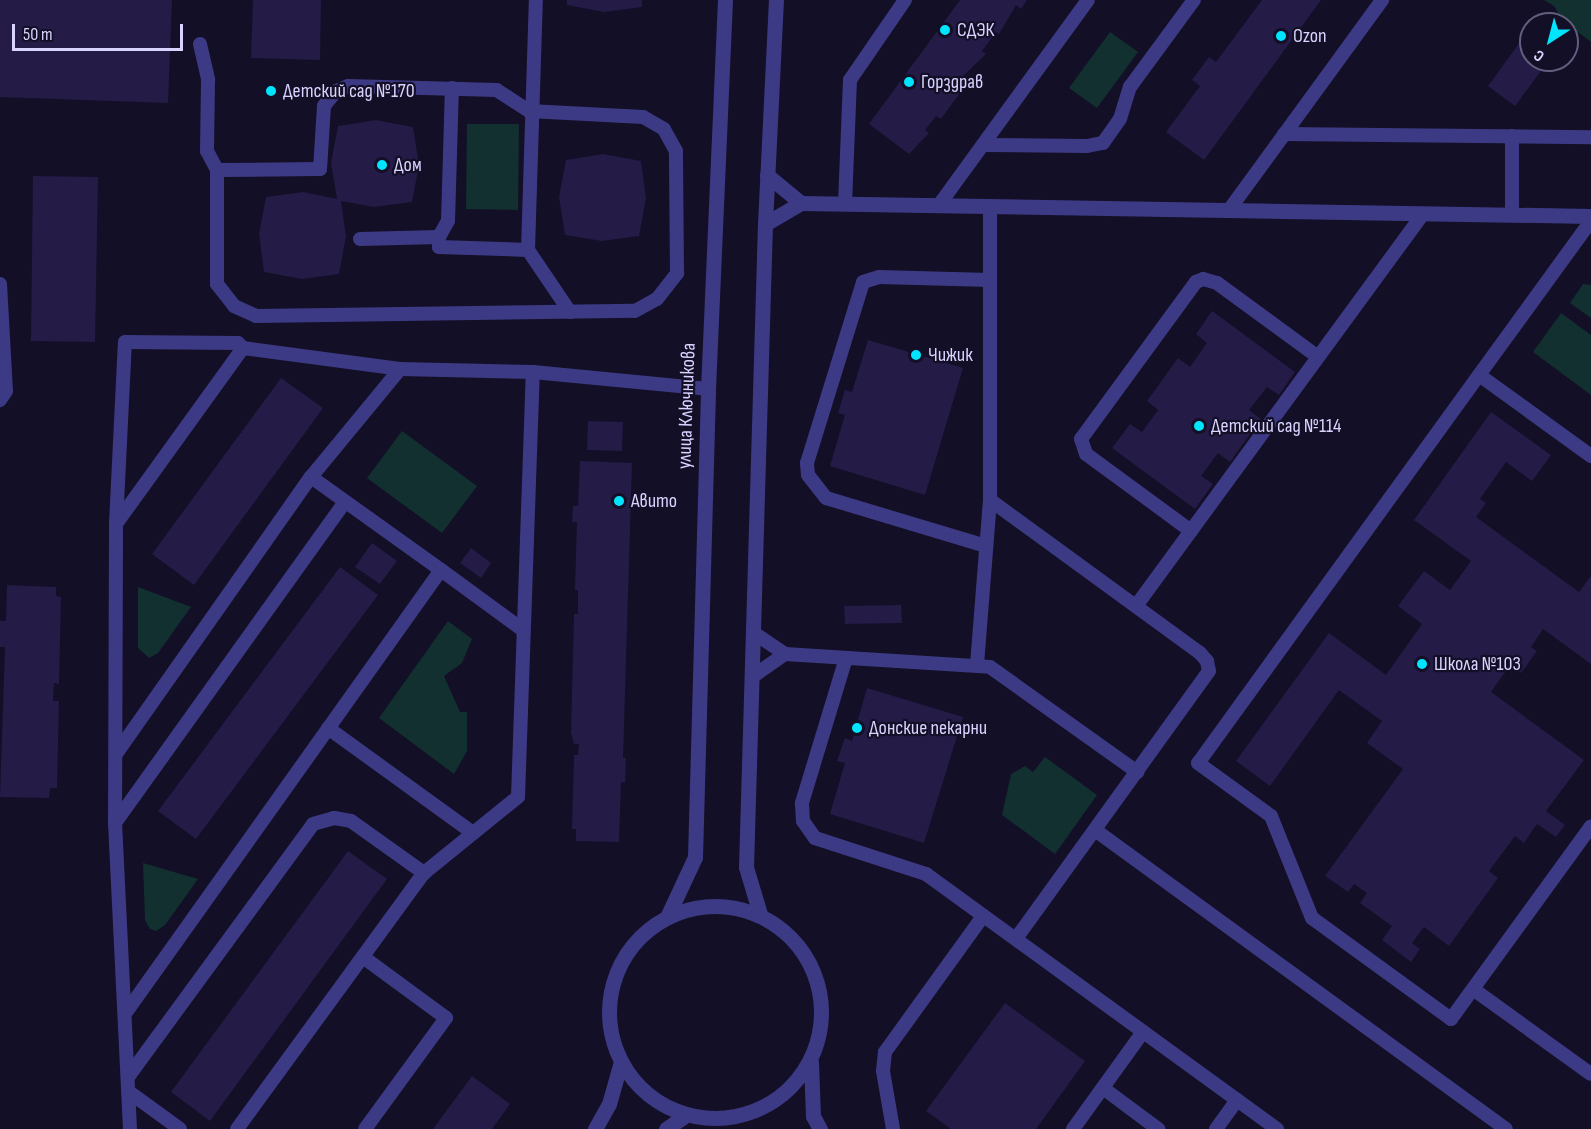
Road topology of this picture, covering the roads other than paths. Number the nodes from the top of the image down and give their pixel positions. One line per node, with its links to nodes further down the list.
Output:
1 (536, 0): 10 (lane)
2 (725, 0): 37 (street, улица Ключникова)
3 (776, 0): 16 (street)
4 (905, 0): 18 (lane)
5 (1088, 0): 14 (lane)
6 (1194, 0): 14 (lane)
7 (1382, 0): 11 (lane)
8 (200, 44): 15 (lane)
9 (452, 88): 10 (lane); 15 (lane); 26 (lane)
10 (532, 111): 28 (lane); 31 (lane)
11 (1284, 134): 12 (lane); 21 (lane)
12 (1512, 136): 13 (lane); 23 (lane)
13 (1591, 137)
14 (983, 145): 19 (lane)
15 (217, 170): 31 (lane)
16 (767, 175): 17 (street); 25 (street)
17 (801, 203): 18 (street); 25 (street)
18 (845, 204): 19 (street)
19 (939, 205): 20 (street)
20 (990, 206): 21 (street); 29 (lane)
21 (1229, 210): 22 (street)
22 (1423, 213): 23 (street); 33 (lane)
23 (1512, 215): 24 (street)
24 (1591, 218): 36 (lane)
25 (765, 224): 49 (street)
26 (439, 237): 27 (lane); 28 (lane)
27 (360, 238)
28 (528, 250): 31 (lane)
29 (990, 280): 41 (lane); 45 (lane)
30 (0, 284): 38 (lane)
31 (570, 312)
32 (243, 348): 34 (lane); 43 (lane); 43 (lane)
33 (1318, 357): 44 (lane); 44 (lane)
34 (400, 369): 35 (lane); 40 (lane)
35 (533, 372): 37 (lane); 48 (lane)
36 (1479, 375): 39 (lane); 67 (lane)
37 (708, 389): 63 (street, улица Ключникова)
38 (0, 400)
39 (1591, 456)
40 (311, 477): 42 (lane); 55 (lane)
41 (990, 500): 45 (lane); 47 (lane)
42 (345, 502): 46 (lane); 57 (lane)
43 (116, 524): 55 (lane)
44 (1191, 531): 47 (lane)
45 (986, 546): 52 (lane)
46 (441, 570): 48 (lane); 54 (lane)
47 (1136, 606): 56 (lane)
48 (523, 630): 60 (lane)
49 (754, 633): 50 (lane); 53 (street)
50 (785, 654): 51 (lane); 53 (lane)
51 (846, 658): 52 (lane); 64 (lane)
52 (977, 665): 56 (lane)
53 (752, 677): 62 (street)
54 (328, 728): 60 (lane); 68 (lane)
55 (116, 754): 57 (lane)
56 (1137, 772): 59 (lane)
57 (115, 823): 68 (lane)
58 (1591, 826): 67 (lane)
59 (1095, 830): 65 (lane); 92 (lane)
60 (473, 833): 61 (lane)
61 (424, 873): 66 (lane); 73 (lane)
62 (760, 914): 63 (street); 70 (street)
63 (668, 915): 71 (street)
64 (983, 916): 65 (lane); 87 (lane)
65 (1016, 939): 69 (lane)
66 (363, 957): 81 (lane); 82 (lane)
67 (1473, 989): 72 (lane)
68 (127, 1011): 73 (lane)
69 (1143, 1032): 74 (lane); 76 (lane)
70 (812, 1060): 78 (street); 86 (street)
71 (620, 1065): 77 (street); 83 (street)
72 (1591, 1074)
73 (128, 1077): 75 (lane)
74 (1103, 1088): 88 (lane); 89 (lane)
75 (129, 1092): 79 (lane); 80 (lane)
76 (1237, 1100): 90 (lane); 91 (lane)
77 (686, 1115): 78 (street); 84 (street)
78 (720, 1117): 85 (street)
79 (130, 1129)
80 (180, 1129)
81 (237, 1129)
82 (365, 1129)
83 (596, 1129)
84 (666, 1129)
85 (740, 1129)
86 (820, 1129)
87 (893, 1129)
88 (1073, 1129)
89 (1158, 1129)
90 (1216, 1129)
91 (1276, 1129)
92 (1506, 1129)

